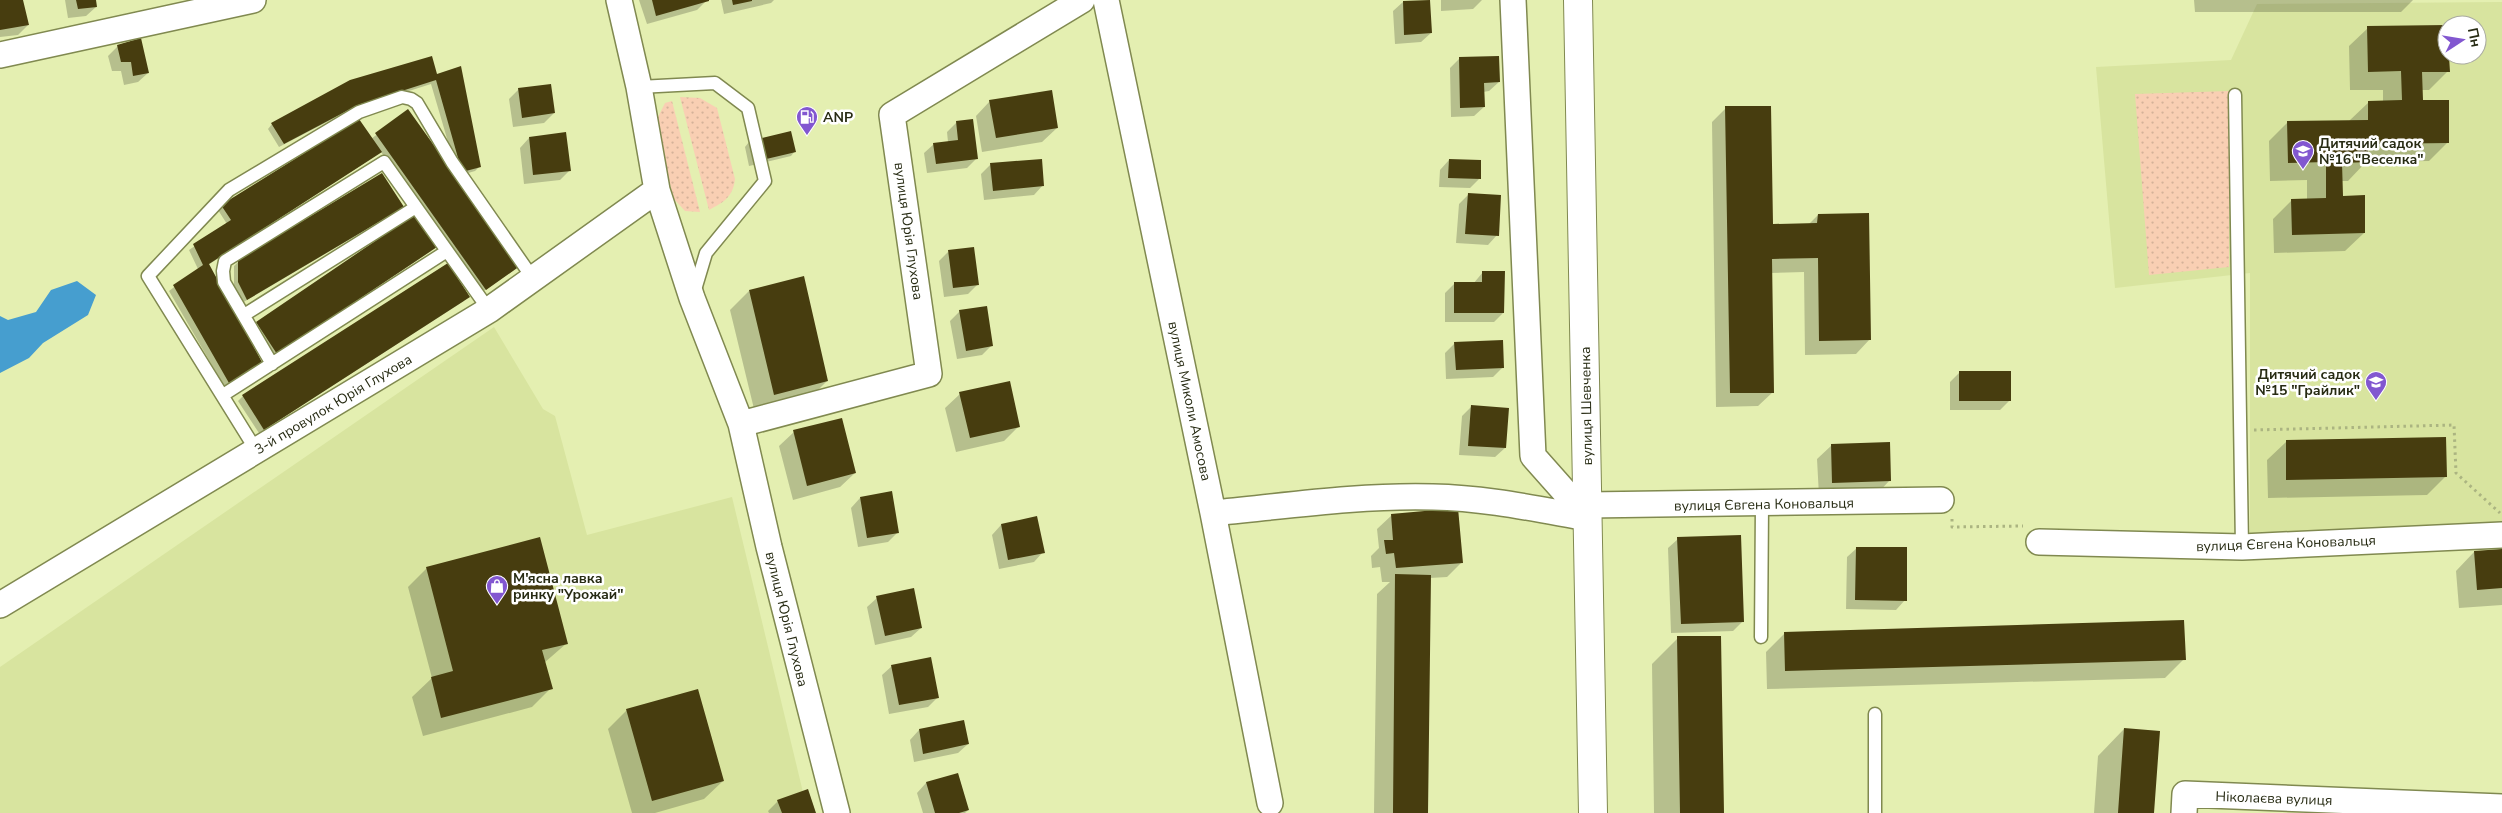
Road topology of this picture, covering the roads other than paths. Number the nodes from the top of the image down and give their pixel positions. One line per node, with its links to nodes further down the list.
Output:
1 (253, 0): 7 (street)
2 (619, 0): 8 (street, вулиця Юрія Глухова)
3 (1082, 0): 19 (street, вулиця Юрія Глухова)
4 (1106, 0): 24 (street, вулиця Миколи Амосова)
5 (1513, 0): 23 (street)
6 (1578, 0): 23 (main road, вулиця Шевченка)
7 (0, 55)
8 (639, 87): 10 (street, вулиця Юрія Глухова); 14 (lane)
9 (2235, 95): 27 (lane)
10 (657, 190): 13 (street, 3-й провулок Юрія Глухова); 14 (street, вулиця Юрія Глухова)
11 (416, 207): 12 (lane); 16 (lane); 16 (lane)
12 (447, 251): 15 (lane); 17 (lane)
13 (532, 277): 15 (street, 3-й провулок Юрія Глухова); 18 (lane)
14 (692, 298): 19 (street, вулиця Юрія Глухова)
15 (488, 310): 20 (street, 3-й провулок Юрія Глухова)
16 (244, 316): 17 (lane)
17 (272, 364): 18 (lane)
18 (222, 395): 20 (lane)
19 (740, 424): 33 (street, вулиця Юрія Глухова)
20 (256, 450): 28 (street, 3-й провулок Юрія Глухова)
21 (1941, 500): 22 (street, вулиця Євгена Коновальця)
22 (1762, 504): 23 (street, вулиця Євгена Коновальця); 29 (lane)
23 (1588, 512): 24 (street, вулиця Євгена Коновальця); 34 (main road, вулиця Шевченка)
24 (1213, 513): 31 (street, вулиця Миколи Амосова)
25 (2502, 535): 27 (street, вулиця Євгена Коновальця)
26 (2039, 542): 27 (street, вулиця Євгена Коновальця)
27 (2242, 547)
28 (0, 606)
29 (1761, 638)
30 (1875, 714): 35 (lane)
31 (1270, 803)
32 (2502, 807): 36 (street, Ніколаєва вулиця)
33 (837, 813)
34 (1593, 813)
35 (1875, 813)
36 (2184, 813)

